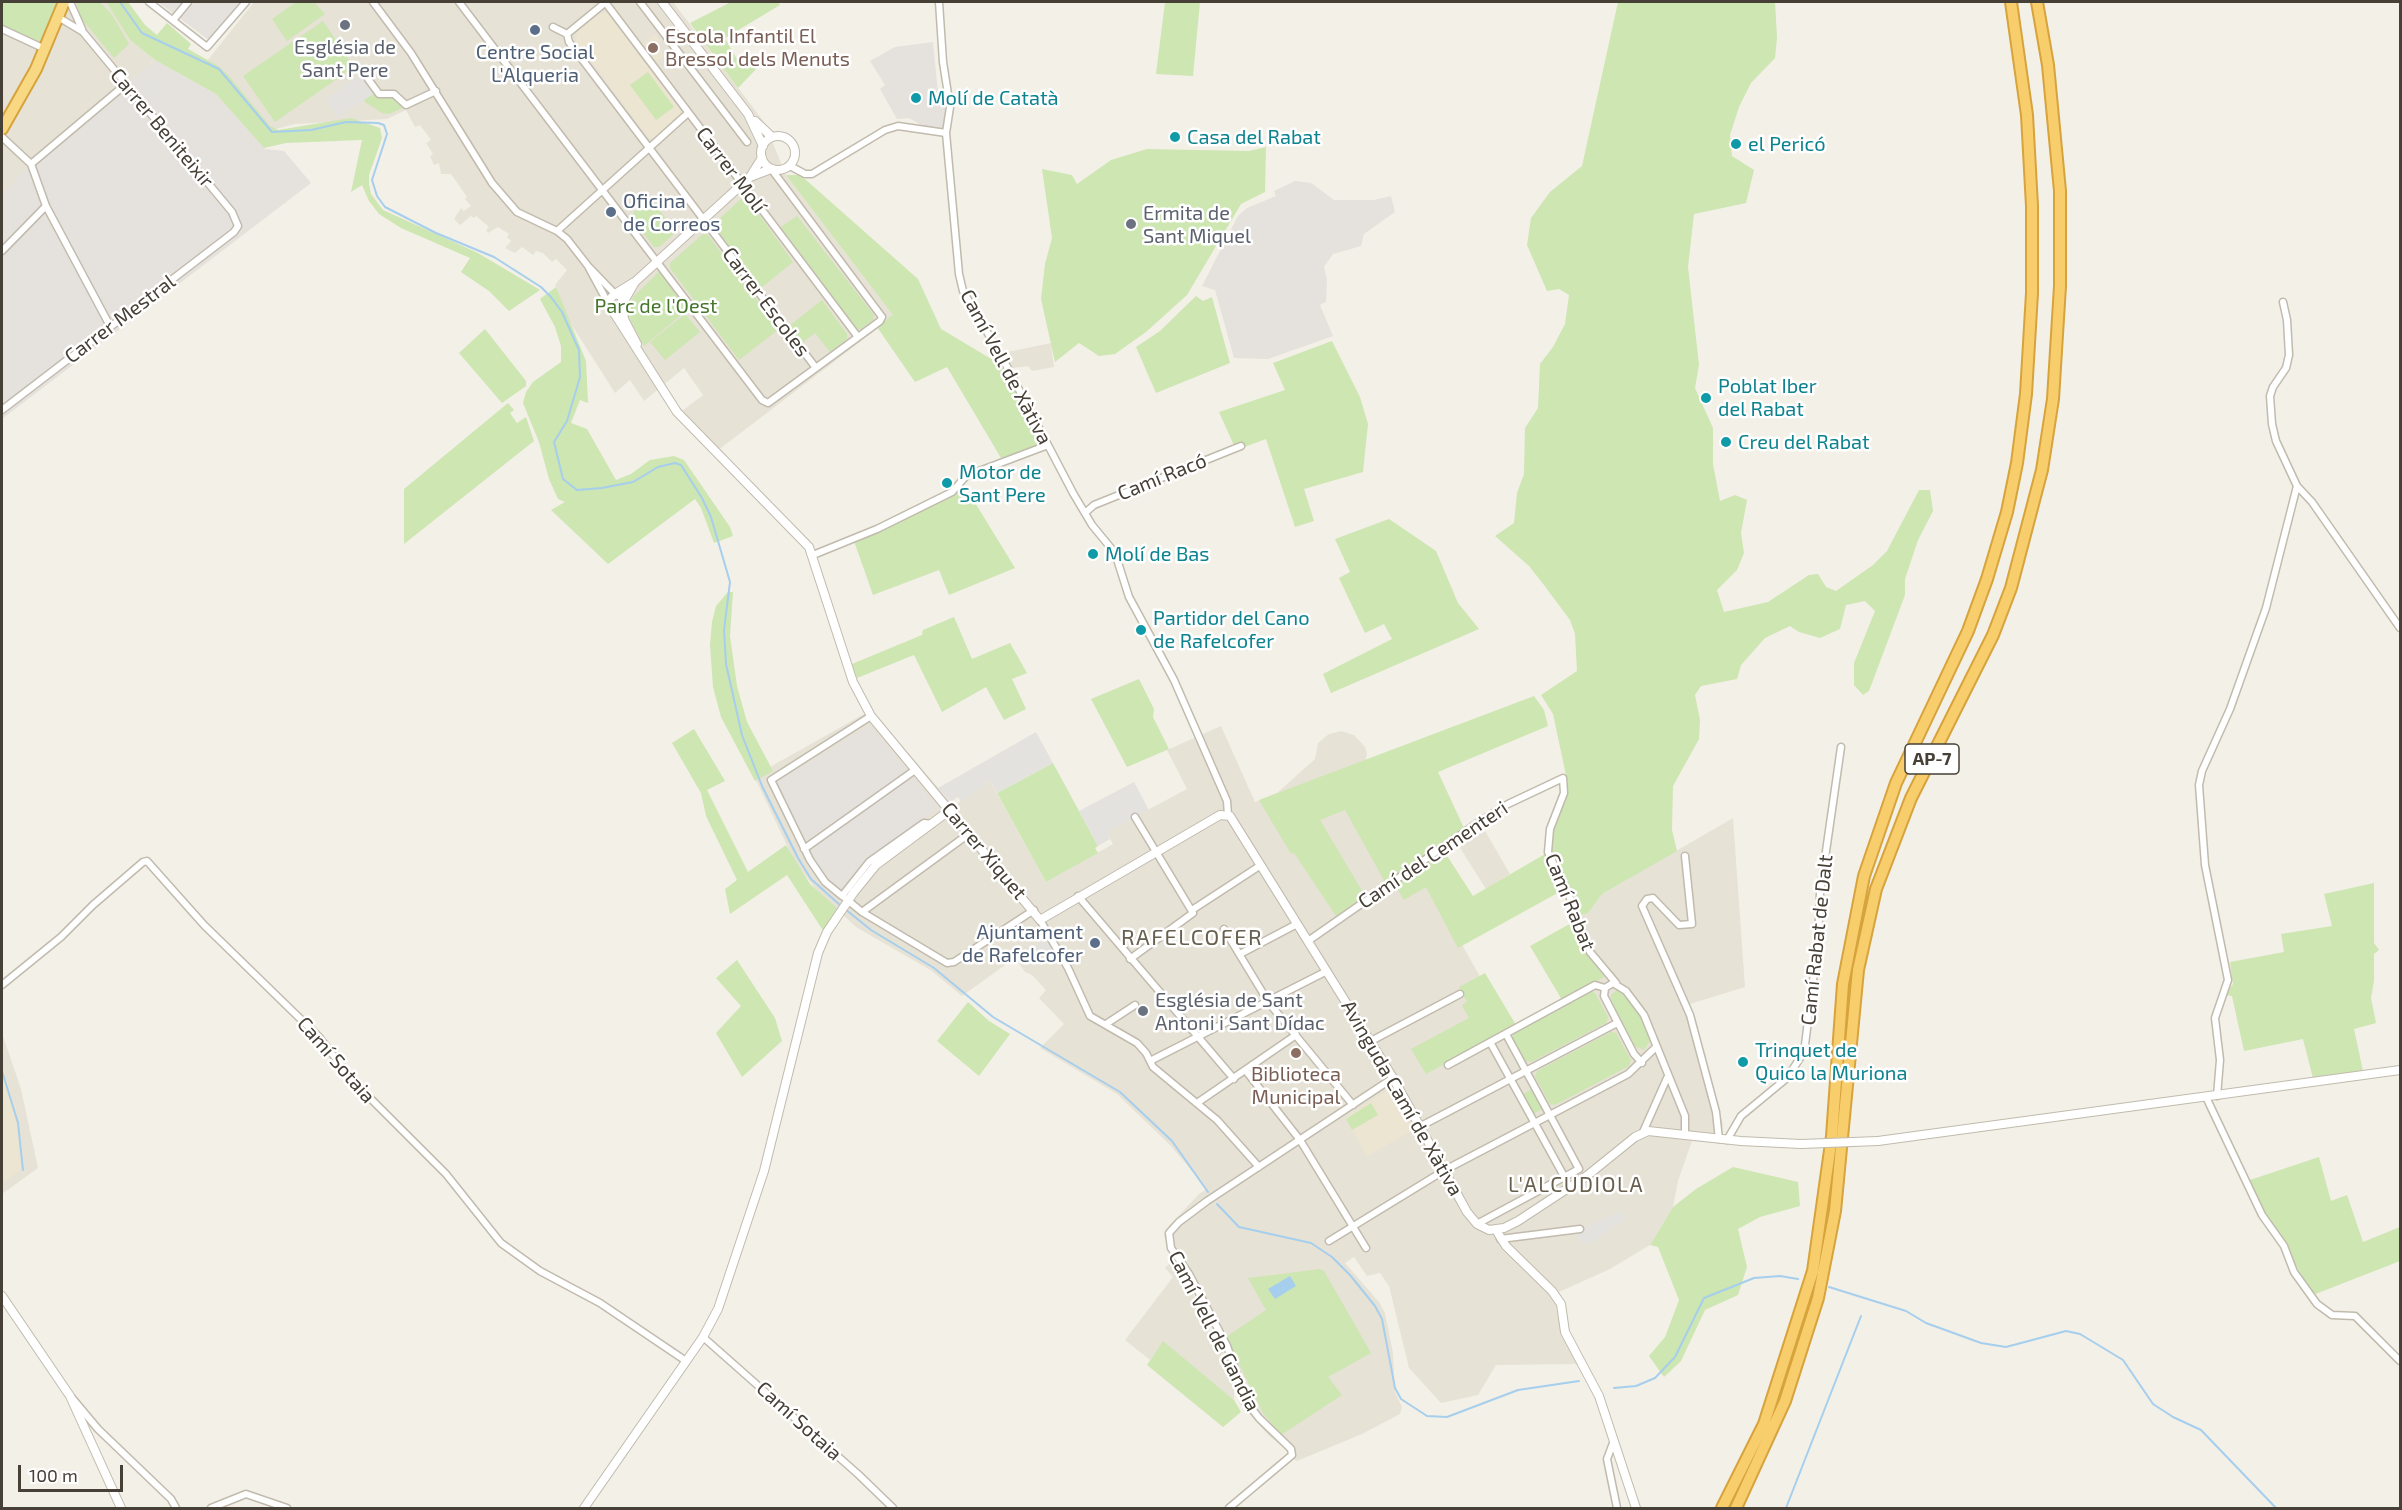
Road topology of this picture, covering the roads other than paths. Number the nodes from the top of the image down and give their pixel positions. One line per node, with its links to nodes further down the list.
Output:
1 (149, 2): 13 (street)
2 (188, 2): 13 (street)
3 (246, 2): 13 (street)
4 (373, 2): 21 (street)
5 (460, 2): 37 (street)
6 (640, 2): 28 (street)
7 (662, 2): 23 (street)
8 (939, 2): 25 (street, Camí Vell de Xàtiva)
9 (2011, 2): 146 (highway, AP-7)
10 (2037, 2): 147 (highway, AP-7)
11 (602, 3): 17 (street); 22 (street, Carrer Molí)
12 (63, 7): 16 (street, Carrer Beniteixir); 16 (street, Carrer Beniteixir); 18 (highway)
13 (173, 20)
14 (553, 27): 17 (street)
15 (2, 29): 18 (street)
16 (83, 32): 20 (street, Carrer Beniteixir)
17 (567, 34): 30 (street, Carrer Escoles)
18 (45, 49): 24 (highway)
19 (368, 79): 21 (street)
20 (126, 84): 32 (street); 40 (street, Carrer Beniteixir)
21 (436, 91): 41 (street)
22 (688, 113): 30 (street); 36 (street, Carrer Molí)
23 (748, 114): 27 (street); 29 (street)
24 (2, 129)
25 (946, 133): 33 (street); 55 (street, Camí Vell de Xàtiva)
26 (2, 136): 32 (street)
27 (772, 137): 29 (street); 33 (street)
28 (747, 142)
29 (763, 146): 31 (street)
30 (649, 148): 37 (street); 39 (street, Carrer Escoles)
31 (762, 158): 34 (street); 35 (street)
32 (31, 164): 38 (street)
33 (790, 166): 34 (street)
34 (772, 169): 35 (street); 51 (street)
35 (750, 177): 36 (street)
36 (743, 184): 39 (street); 51 (street, Carrer Molí)
37 (602, 190): 41 (street); 43 (street)
38 (46, 206): 42 (street); 50 (street)
39 (703, 220): 43 (street); 53 (street, Carrer Escoles)
40 (237, 226): 50 (street, Carrer Mestral)
41 (557, 231): 44 (street)
42 (2, 251)
43 (658, 261): 45 (street); 53 (street)
44 (588, 266): 46 (street); 49 (street)
45 (636, 281): 46 (street); 48 (street)
46 (615, 294): 48 (street); 49 (street)
47 (2283, 302): 57 (street)
48 (623, 303): 49 (street); 52 (street)
49 (609, 304): 52 (street)
50 (110, 326): 54 (street, Carrer Mestral)
51 (858, 337): 53 (street)
52 (642, 357): 59 (street, Carrer Xiquet)
53 (816, 368)
54 (2, 410)
55 (1048, 445): 58 (street, Camí Vell de Xàtiva); 59 (street)
56 (1241, 446): 58 (street, Camí Racó)
57 (2297, 486): 60 (street); 110 (street)
58 (1085, 513): 62 (street, Camí Vell de Xàtiva)
59 (813, 555): 61 (street, Carrer Xiquet)
60 (2400, 628)
61 (871, 717): 64 (street, Carrer Xiquet); 70 (street)
62 (1196, 734): 67 (street, Avinguda Camí de Xàtiva)
63 (1840, 747): 119 (street, Camí Rabat de Dalt)
64 (915, 770): 66 (street, Carrer Xiquet); 70 (street)
65 (1563, 778): 82 (street, Camí del Cementeri); 86 (street, Camí Rabat)
66 (950, 810): 69 (street, Carrer Xiquet); 75 (street)
67 (1228, 815): 71 (street); 73 (street, Avinguda Camí de Xàtiva)
68 (1135, 817): 71 (street)
69 (970, 833): 77 (street, Carrer Xiquet); 78 (street)
70 (804, 849): 75 (street)
71 (1156, 853): 74 (street); 76 (street)
72 (1685, 855): 119 (street)
73 (1261, 865): 76 (street); 80 (street, Avinguda Camí de Xàtiva)
74 (1078, 896): 79 (street); 84 (street)
75 (845, 900): 78 (street); 132 (street)
76 (1191, 908): 84 (street)
77 (1034, 910): 78 (street); 79 (street, Carrer Xiquet)
78 (862, 912)
79 (1040, 920): 93 (street, Carrer Xiquet)
80 (1297, 924): 82 (street, Avinguda Camí de Xàtiva); 83 (street)
81 (1224, 929): 83 (street)
82 (1308, 941): 85 (street, Avinguda Camí de Xàtiva)
83 (1240, 954): 90 (street)
84 (1130, 959): 96 (street)
85 (1327, 971): 90 (street); 97 (street, Avinguda Camí de Xàtiva)
86 (1616, 983): 88 (street); 99 (street, Camí Rabat)
87 (2, 985): 133 (street, Camí Sotaia)
88 (1605, 988): 92 (street); 94 (street)
89 (1460, 994): 97 (street)
90 (1268, 1001): 95 (street); 96 (street)
91 (1135, 1005): 93 (street)
92 (1617, 1023): 101 (street); 105 (street)
93 (1106, 1024): 100 (street, Carrer Xiquet)
94 (1506, 1034): 98 (street); 105 (street)
95 (1296, 1035): 104 (street); 113 (street)
96 (1196, 1037): 100 (street); 108 (street)
97 (1371, 1041): 106 (street, Avinguda Camí de Xàtiva)
98 (1490, 1042): 102 (street); 109 (street)
99 (1656, 1047): 101 (street); 107 (street, Camí Rabat)
100 (1150, 1061): 112 (street, Carrer Xiquet)
101 (1642, 1062): 114 (street)
102 (1448, 1065)
103 (2400, 1070): 110 (street)
104 (1246, 1071): 108 (street); 120 (street)
105 (1527, 1071): 109 (street); 114 (street)
106 (1393, 1078): 113 (street); 116 (street, Avinguda Camí de Xàtiva)
107 (1667, 1078): 117 (street); 118 (street, Camí Rabat)
108 (1234, 1079): 112 (street)
109 (1510, 1079): 115 (street); 116 (street)
110 (2217, 1096): 111 (street)
111 (2206, 1097): 119 (street, bridge); 134 (street)
112 (1197, 1103): 121 (street, Carrer Xiquet)
113 (1353, 1104): 120 (street)
114 (1551, 1115): 115 (street); 123 (street)
115 (1534, 1123): 122 (street); 123 (street)
116 (1421, 1126): 122 (street, Avinguda Camí de Xàtiva)
117 (1643, 1132): 118 (street); 127 (street)
118 (1685, 1135): 119 (street)
119 (1723, 1139)
120 (1300, 1140): 121 (street); 125 (street)
121 (1259, 1167): 143 (street, Camí Vell de Gandia)
122 (1445, 1170): 124 (street, Avinguda Camí de Xàtiva); 125 (street)
123 (1565, 1178): 124 (street)
124 (1477, 1224): 127 (street)
125 (1353, 1226): 129 (street); 130 (street)
126 (1580, 1229): 128 (street)
127 (1496, 1230): 128 (street)
128 (1500, 1239): 136 (street)
129 (1329, 1241)
130 (1366, 1248)
131 (3, 1298): 135 (street)
132 (703, 1337): 133 (street); 142 (street, Camí Sotaia)
133 (686, 1361): 141 (street)
134 (2400, 1361)
135 (70, 1396): 137 (street); 138 (street)
136 (1613, 1443): 144 (street); 145 (street)
137 (176, 1508)
138 (121, 1509)
139 (211, 1509): 140 (street)
140 (287, 1509)
141 (584, 1509)
142 (893, 1509)
143 (1229, 1509)
144 (1617, 1509)
145 (1636, 1509)
146 (1722, 1509)
147 (1736, 1509)

